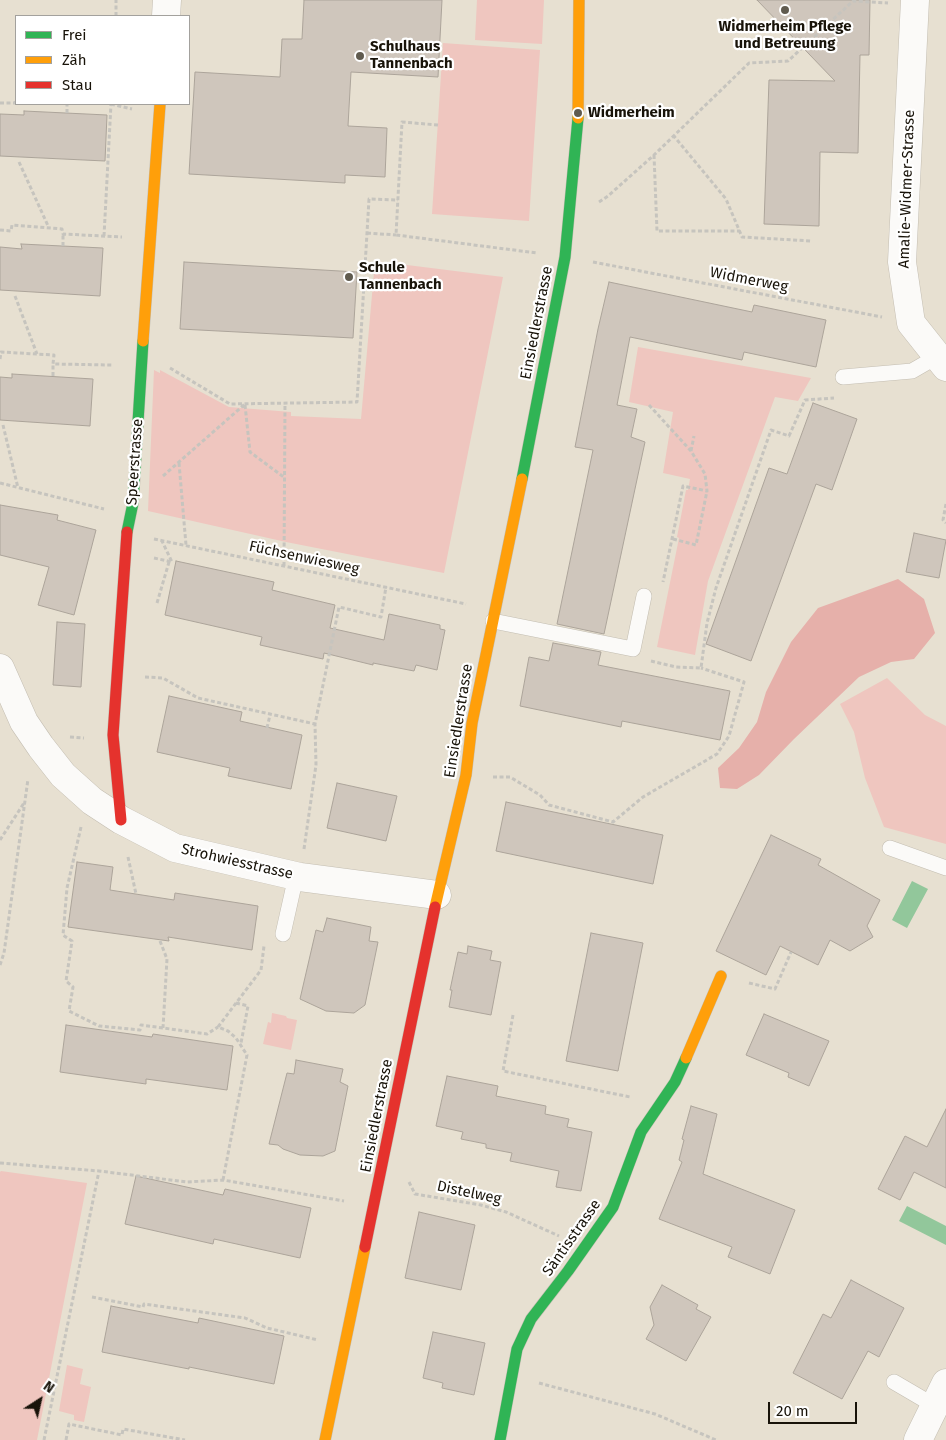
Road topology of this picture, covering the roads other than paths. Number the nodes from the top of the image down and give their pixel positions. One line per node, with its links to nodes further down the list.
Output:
1 (167, 0): 4 (street)
2 (579, 0): 9 (main road, Einsiedlerstrasse)
3 (915, 2): 6 (street, Amalie-Widmer-Strasse)
4 (166, 15)
5 (160, 105): 11 (main road, Speerstrasse)
6 (942, 361): 7 (lane)
7 (843, 377)
8 (644, 596): 9 (lane)
9 (493, 621): 15 (main road, Einsiedlerstrasse)
10 (0, 668): 11 (street, Strohwiesstrasse)
11 (121, 820): 14 (street, Strohwiesstrasse)
12 (890, 848): 13 (lane)
13 (946, 868)
14 (298, 876): 15 (street, Strohwiesstrasse); 16 (lane)
15 (437, 895): 20 (main road, Einsiedlerstrasse)
16 (283, 934)
17 (721, 976): 21 (main road, Säntisstrasse)
18 (894, 1382): 19 (lane)
19 (940, 1395): 22 (street)
20 (325, 1440)
21 (500, 1440)
22 (918, 1440)

